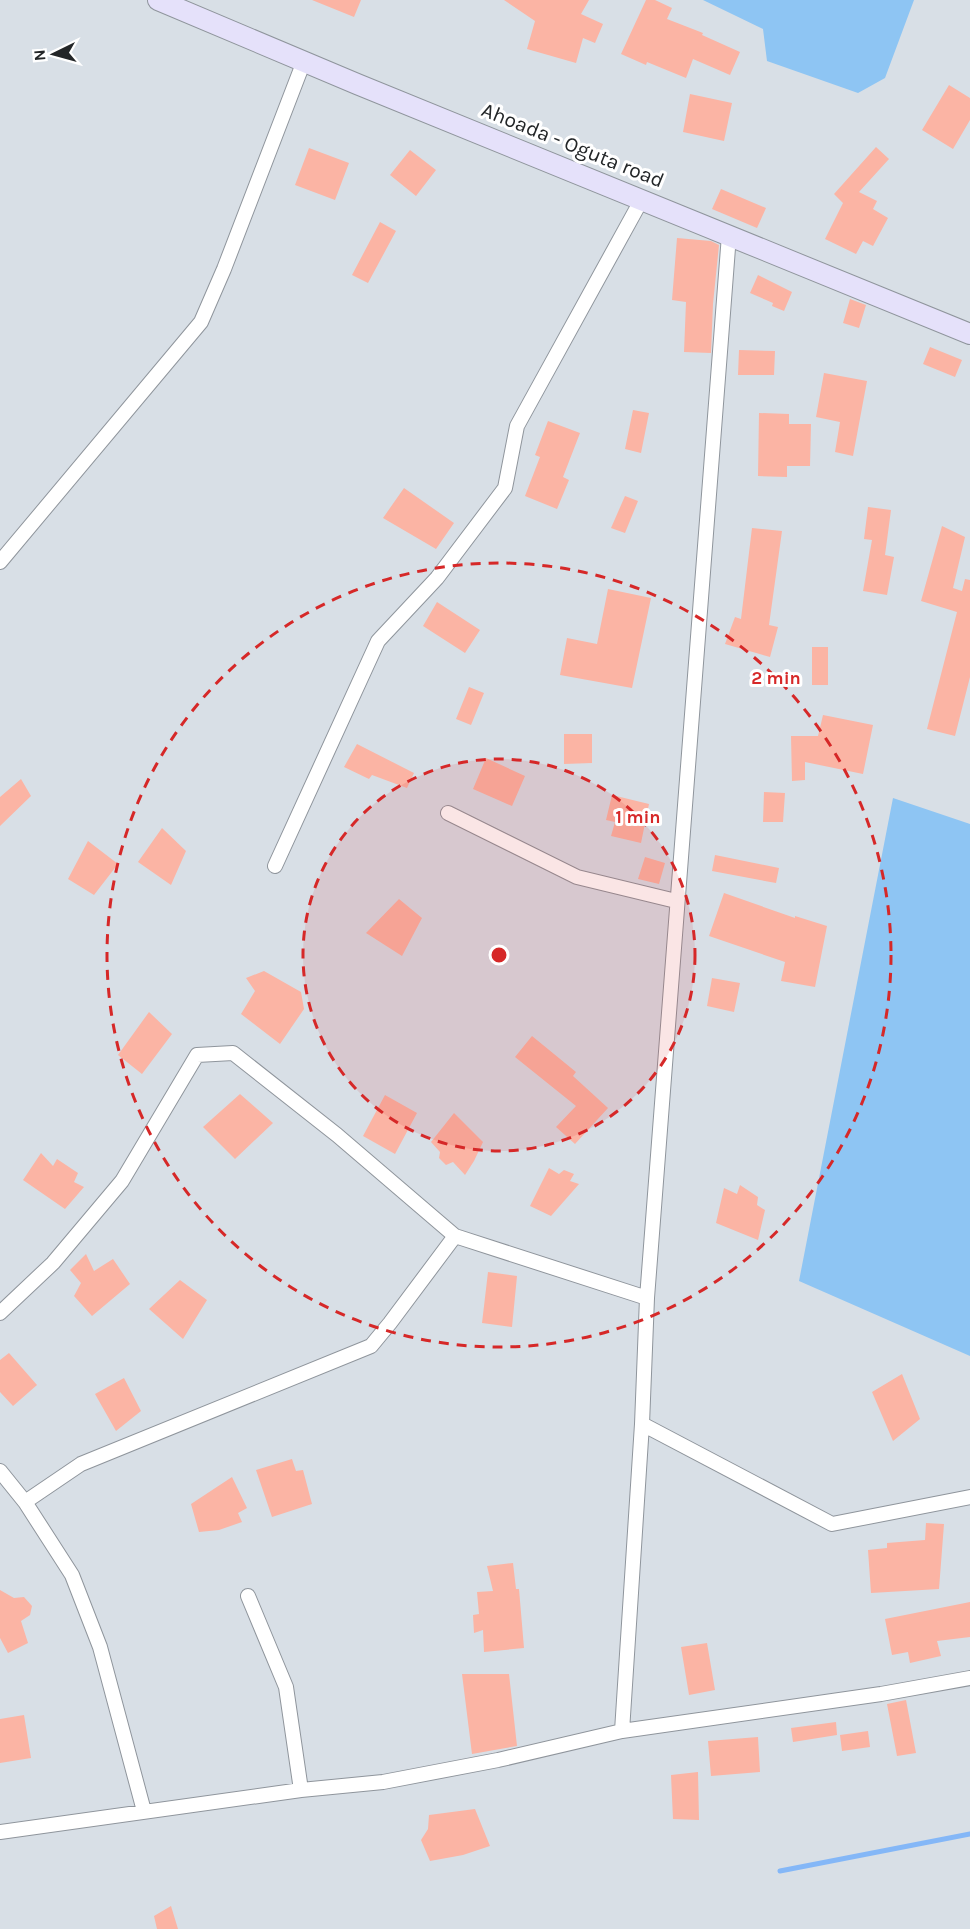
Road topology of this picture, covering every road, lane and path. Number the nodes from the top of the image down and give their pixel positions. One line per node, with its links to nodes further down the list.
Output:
1 (158, 0): 2 (main road, Ahoada - Oguta road)
2 (304, 62): 3 (main road, Ahoada - Oguta road); 6 (street)
3 (642, 200): 4 (main road, Ahoada - Oguta road); 8 (street)
4 (729, 235): 5 (main road, Ahoada - Oguta road); 9 (street)
5 (970, 334)
6 (0, 562)
7 (448, 813): 9 (street)
8 (275, 866)
9 (676, 901): 11 (street)
10 (455, 1236): 11 (street); 12 (street); 16 (street)
11 (646, 1298): 13 (street)
12 (0, 1313)
13 (642, 1424): 15 (street); 19 (street)
14 (0, 1471): 16 (street)
15 (970, 1497)
16 (25, 1502): 21 (street)
17 (248, 1596): 20 (street)
18 (970, 1678): 19 (street)
19 (622, 1731): 20 (street)
20 (301, 1790): 21 (street)
21 (144, 1811): 22 (street)
22 (0, 1832)

